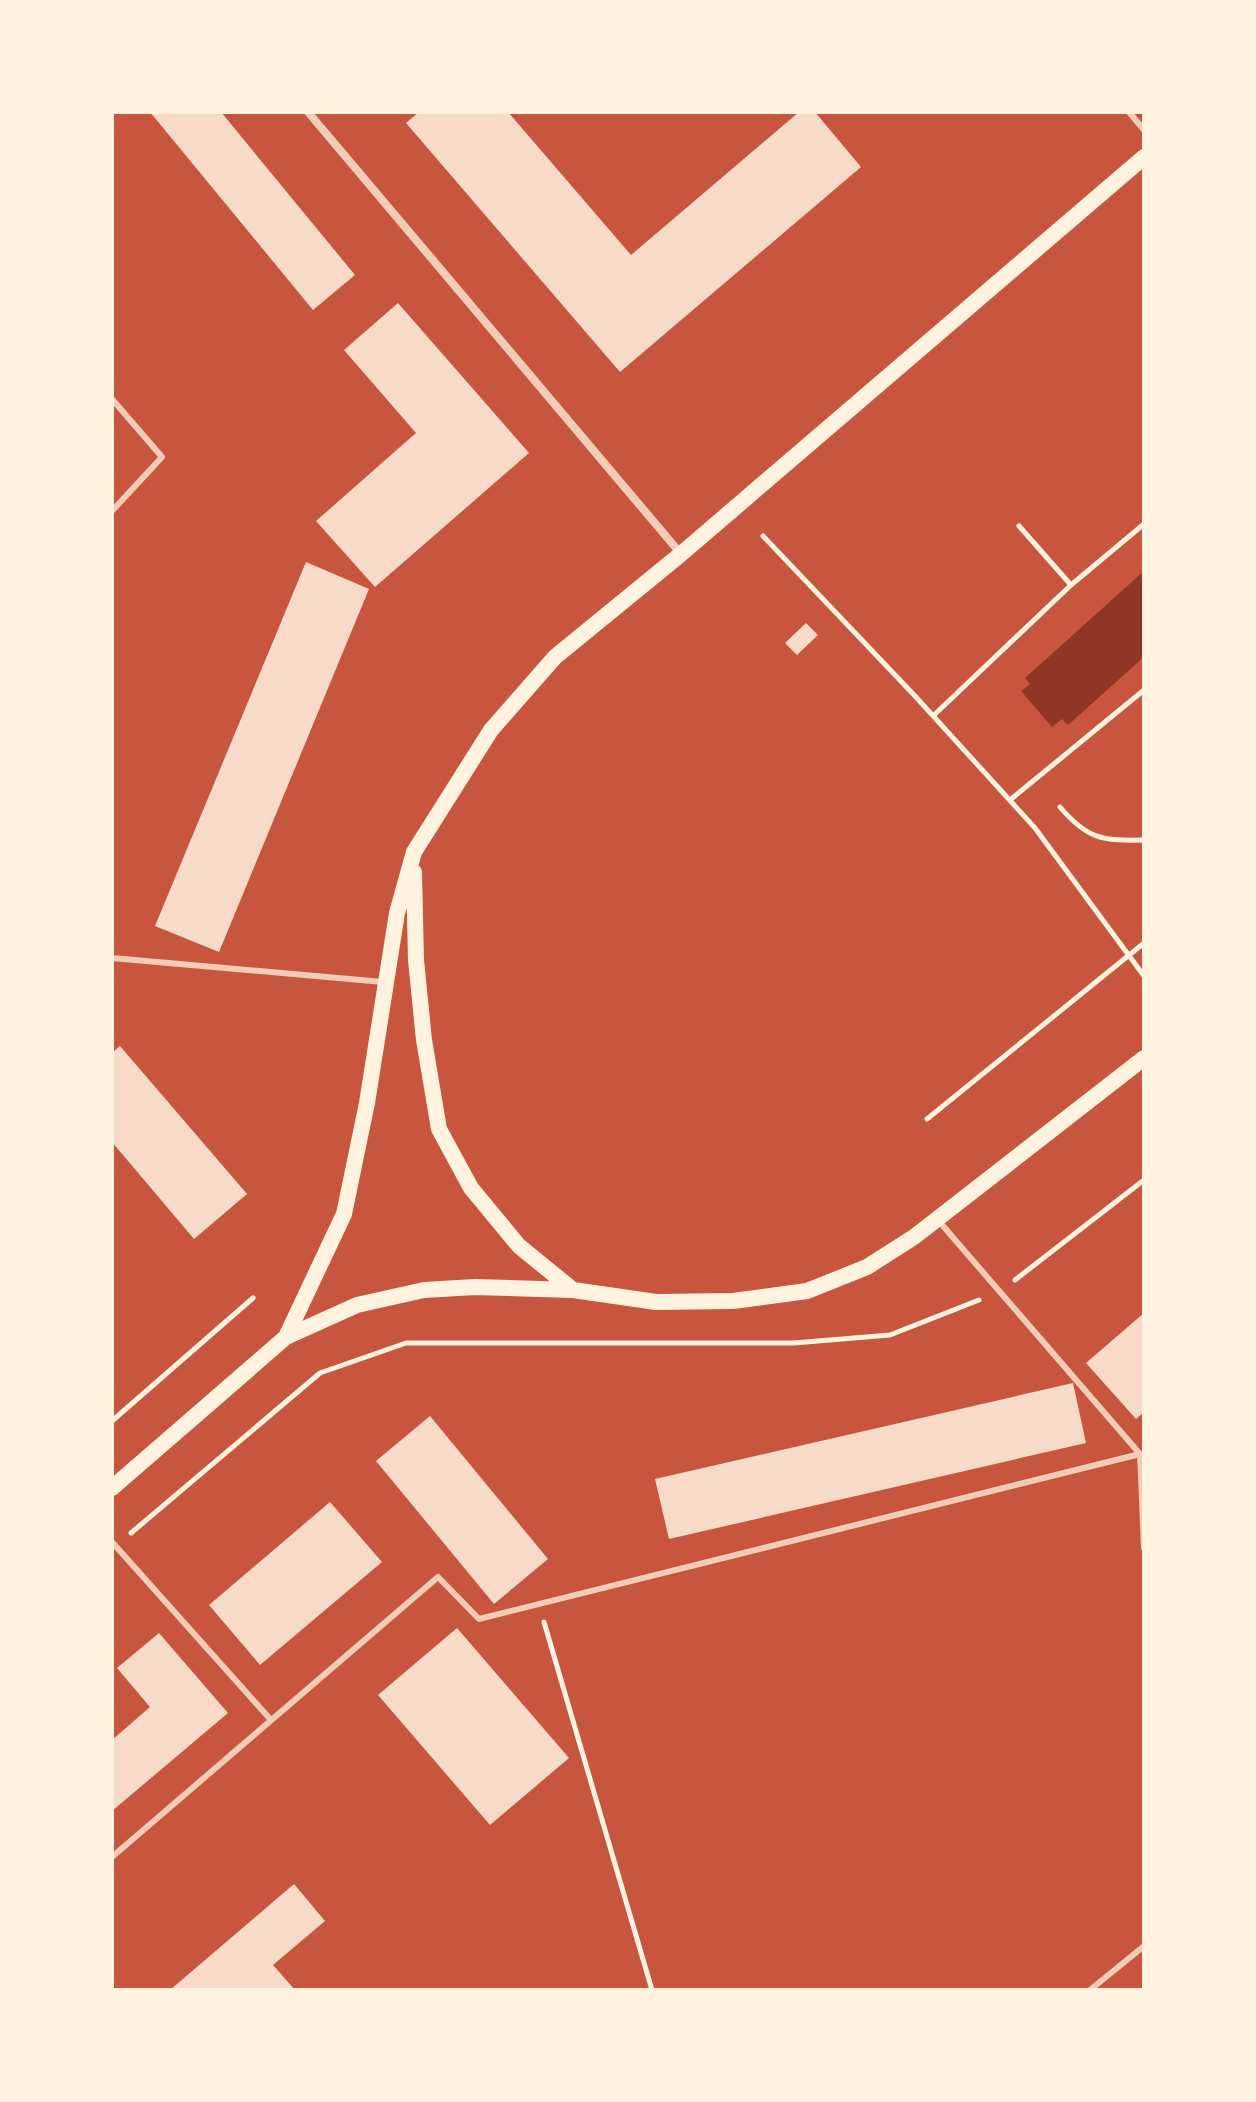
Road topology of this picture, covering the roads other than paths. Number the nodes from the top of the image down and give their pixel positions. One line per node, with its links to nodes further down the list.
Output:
1 (308, 112): 7 (street)
2 (1129, 112): 3 (lane)
3 (1144, 130)
4 (1144, 157): 7 (main road)
5 (112, 399): 6 (lane)
6 (112, 511)
7 (681, 554): 8 (main road)
8 (414, 852): 10 (main road); 13 (main road)
9 (112, 958): 10 (lane)
10 (385, 982): 14 (main road)
11 (1144, 1058): 12 (main road)
12 (937, 1219): 13 (main road); 15 (lane)
13 (573, 1290): 14 (main road)
14 (286, 1337): 16 (main road)
15 (1140, 1454): 18 (lane); 19 (lane)
16 (112, 1488)
17 (114, 1544): 19 (lane)
18 (1144, 1548)
19 (271, 1720): 20 (lane)
20 (112, 1857)
21 (1144, 1946): 22 (lane)
22 (1090, 1990)

